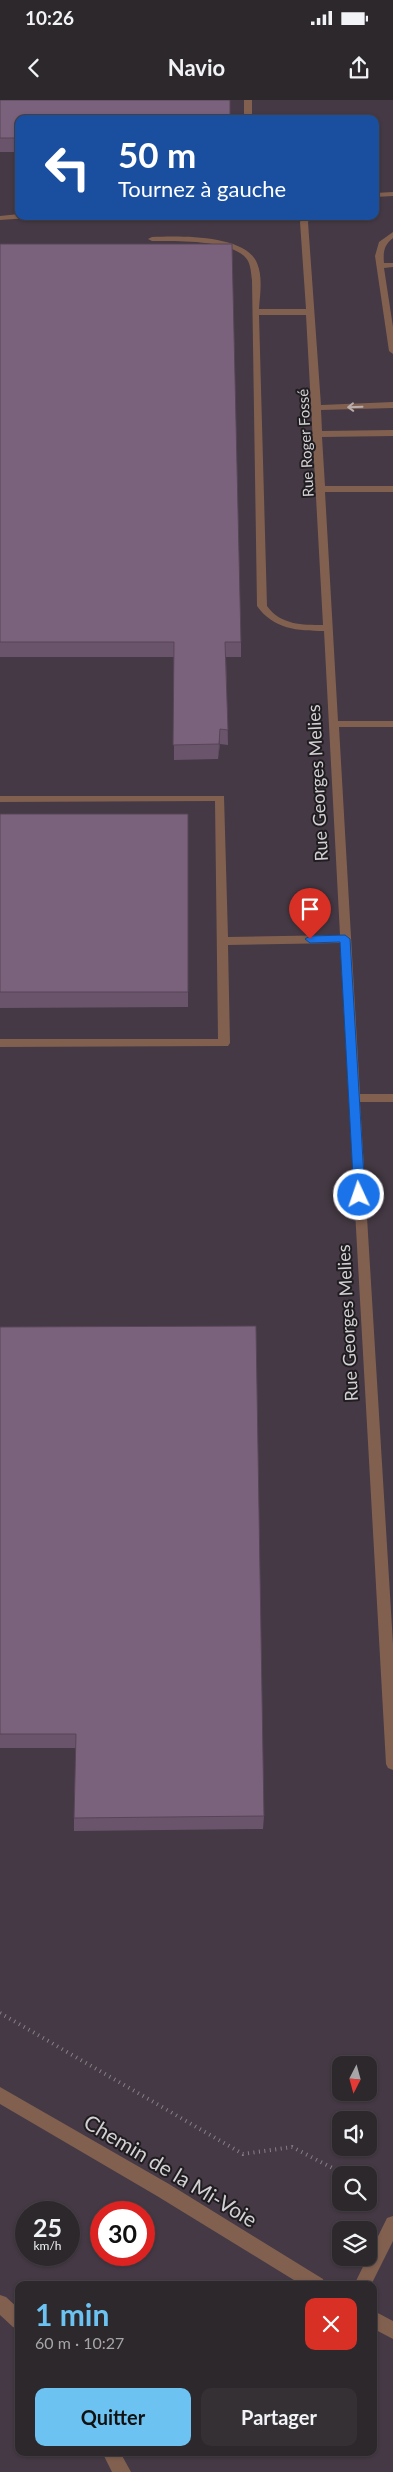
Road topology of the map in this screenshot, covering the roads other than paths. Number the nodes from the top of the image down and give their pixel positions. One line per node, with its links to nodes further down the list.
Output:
1 (248, 100): 2 (street)
2 (248, 115)
3 (393, 194): 4 (street)
4 (379, 195)
5 (15, 217): 6 (street)
6 (0, 218)
7 (305, 220): 13 (street, Rue Roger Fossé)
8 (393, 234): 11 (street)
9 (152, 239): 12 (street)
10 (393, 265): 11 (street)
11 (380, 266): 14 (street)
12 (255, 312): 13 (street); 21 (street)
13 (311, 312): 16 (street, Rue Roger Fossé)
14 (393, 351)
15 (393, 405): 16 (street, one-way to 16)
16 (316, 408): 18 (street, Rue Roger Fossé)
17 (393, 433): 18 (street)
18 (318, 434): 19 (street, Rue Roger Fossé)
19 (321, 489): 20 (street); 21 (street, Rue Roger Fossé)
20 (393, 489)
21 (329, 628): 22 (street, Rue Roger Fossé)
22 (330, 669): 23 (street, Rue Georges Melies)
23 (334, 724): 24 (street); 26 (street, Rue Georges Melies)
24 (393, 724)
25 (0, 799): 27 (street)
26 (345, 939): 27 (street); 29 (street, Rue Georges Melies)
27 (222, 941): 28 (street)
28 (0, 1043)
29 (354, 1098): 30 (street); 31 (street, Rue Georges Melies)
30 (393, 1098)
31 (393, 1764)
32 (0, 2095): 34 (street, Chemin de la Mi-Voie)
33 (393, 2224): 35 (street)
34 (311, 2281)
35 (364, 2281)
36 (0, 2303): 37 (street)
37 (15, 2317)
38 (377, 2321): 39 (street)
39 (393, 2331)
40 (112, 2456): 41 (street)
41 (122, 2472)

